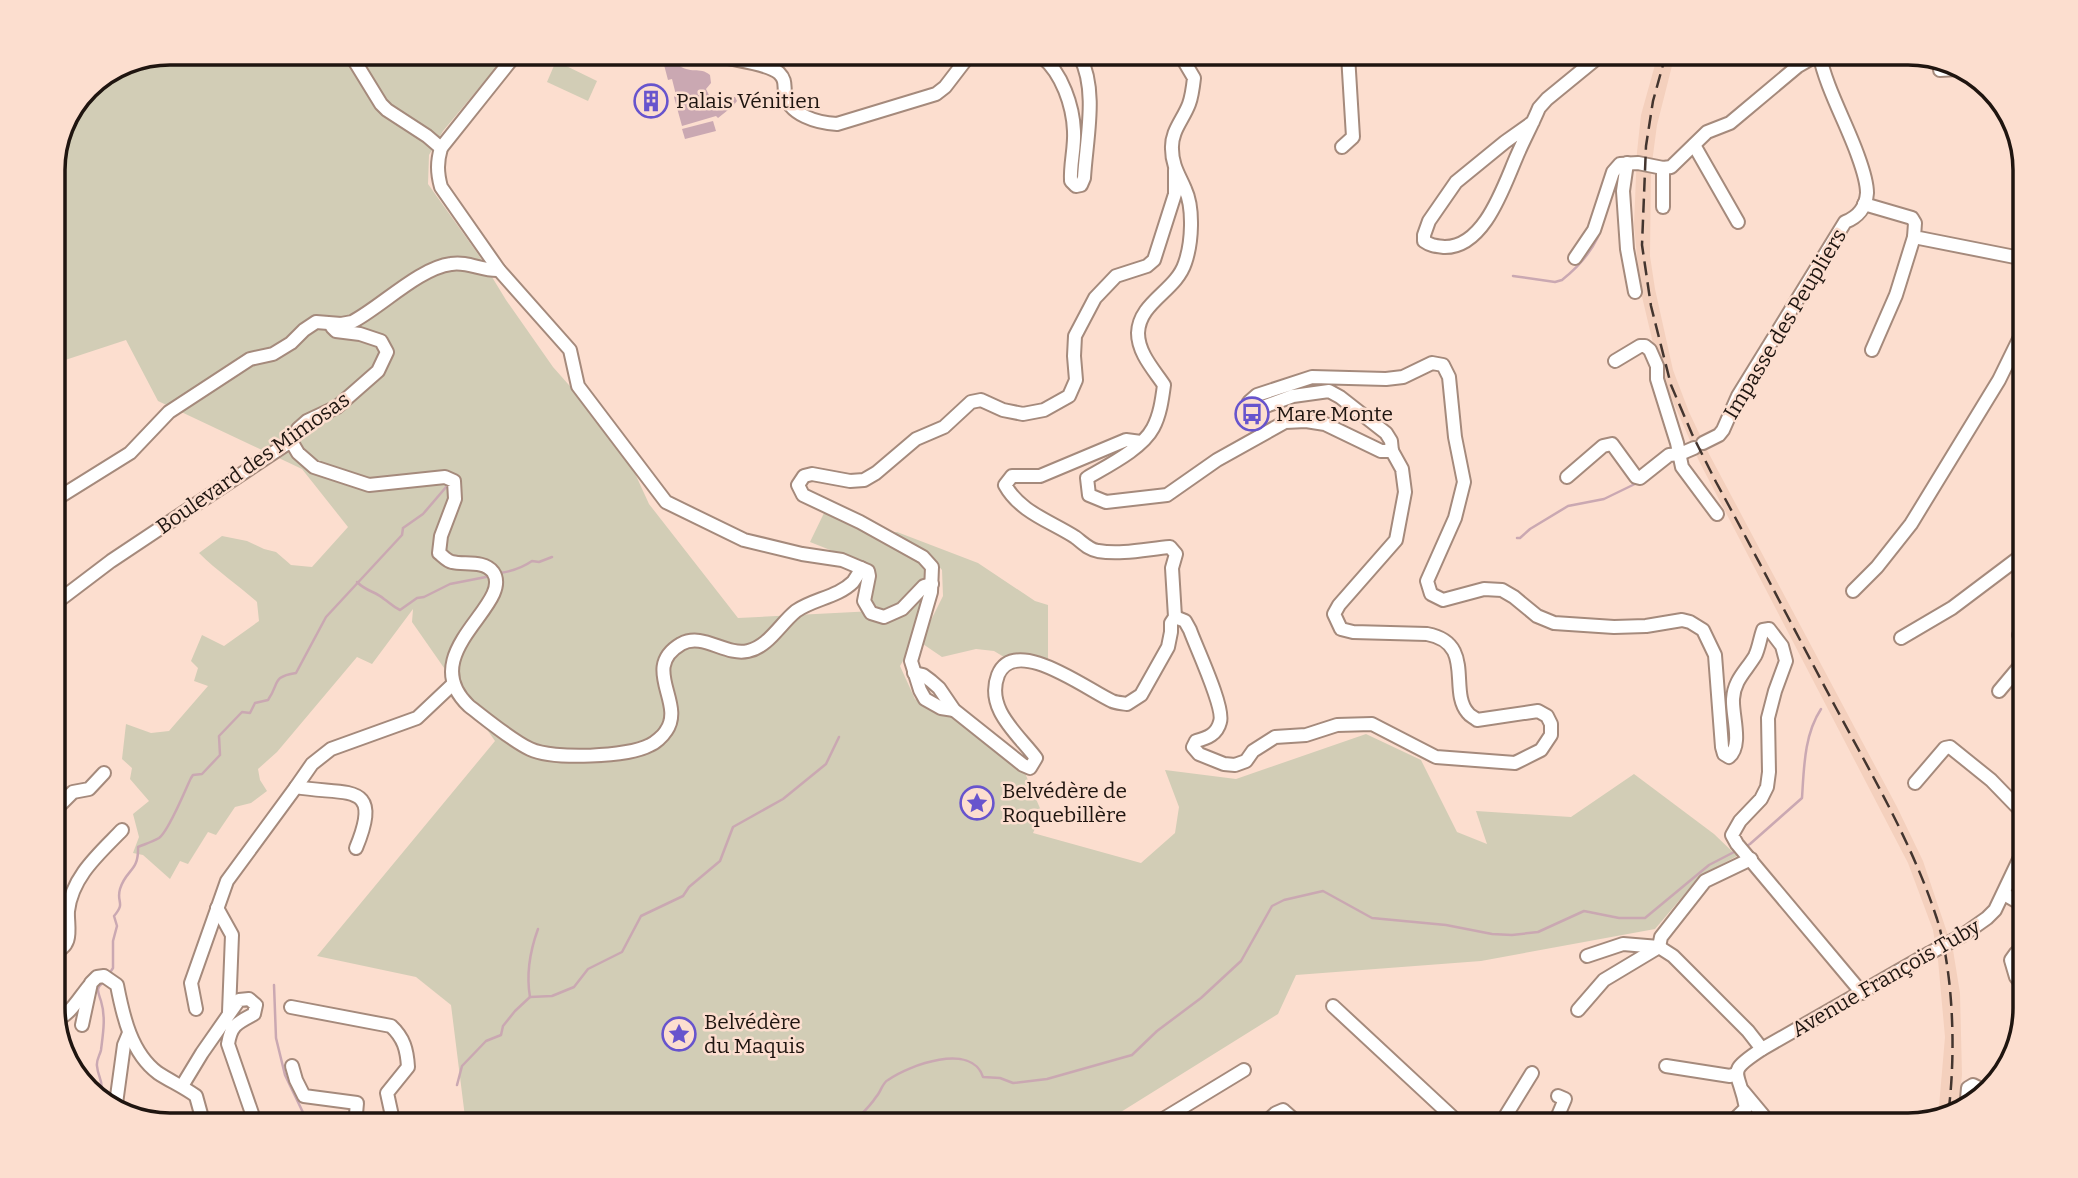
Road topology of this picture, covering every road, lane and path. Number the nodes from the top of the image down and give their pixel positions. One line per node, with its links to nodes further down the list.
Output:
1 (357, 65): 15 (street)
2 (507, 65): 15 (street)
3 (754, 65): 4 (street)
4 (962, 65)
5 (1051, 65): 6 (street)
6 (1084, 65)
7 (1186, 65): 18 (street)
8 (1349, 65): 14 (street)
9 (1589, 65): 12 (street)
10 (1800, 65): 13 (street)
11 (1822, 65): 19 (street)
12 (1533, 122): 12 (street)
13 (1694, 145): 17 (street); 21 (street)
14 (1342, 147)
15 (441, 148): 25 (street)
16 (1627, 163): 17 (street); 24 (street); 26 (street)
17 (1663, 168): 20 (street)
18 (1175, 170): 32 (street); 42 (street)
19 (1864, 204): 22 (street); 34 (street, Impasse des Peupliers)
20 (1662, 207)
21 (1738, 222)
22 (1914, 237): 23 (street); 28 (street)
23 (2013, 257)
24 (1575, 258)
25 (499, 270): 27 (street); 41 (street)
26 (1635, 292)
27 (331, 324): 31 (street, Boulevard des Mimosas); 36 (street)
28 (1872, 350)
29 (2013, 351): 43 (street)
30 (1615, 361): 34 (street)
31 (291, 441): 44 (street, Boulevard des Mimosas); 48 (street)
32 (1141, 442): 33 (street); 37 (street)
33 (1392, 451): 45 (street); 57 (street)
34 (1680, 454): 35 (street, Impasse des Peupliers); 39 (street)
35 (1567, 477)
36 (65, 494)
37 (1012, 498): 38 (street); 45 (street)
38 (1016, 512)
39 (1717, 514)
40 (2013, 562): 46 (street)
41 (861, 568): 42 (street); 48 (street)
42 (932, 584): 45 (street)
43 (1853, 591)
44 (65, 596)
45 (1175, 617)
46 (1901, 638)
47 (2013, 674): 49 (street)
48 (453, 685): 52 (street)
49 (1999, 691)
50 (104, 773): 53 (street)
51 (1915, 783): 54 (street)
52 (296, 787): 56 (street); 61 (street)
53 (65, 800)
54 (2013, 803)
55 (122, 830): 62 (street)
56 (356, 849)
57 (1744, 852): 63 (street); 66 (street)
58 (2013, 874): 59 (street, Avenue François Tuby)
59 (2004, 894): 60 (street); 66 (street, Avenue François Tuby, bridge)
60 (2013, 899)
61 (218, 908): 69 (street); 71 (street)
62 (65, 944)
63 (1659, 947): 64 (street); 70 (street); 75 (street)
64 (1587, 956)
65 (91, 984): 72 (street); 73 (street); 74 (street)
66 (1862, 993): 75 (street, Avenue François Tuby)
67 (1334, 1006): 90 (street)
68 (291, 1007): 88 (street)
69 (196, 1009)
70 (1578, 1010)
71 (229, 1014): 81 (street); 86 (street)
72 (65, 1015)
73 (82, 1025)
74 (129, 1033): 81 (street); 84 (street)
75 (1762, 1049): 80 (street, Avenue François Tuby)
76 (292, 1066): 87 (street)
77 (1666, 1066): 80 (street)
78 (1244, 1070): 89 (street)
79 (1532, 1073): 91 (street)
80 (1736, 1074): 82 (street)
81 (182, 1086): 85 (street)
82 (1743, 1090): 93 (street); 94 (street)
83 (1558, 1096): 92 (street)
84 (117, 1099)
85 (201, 1113)
86 (252, 1113)
87 (356, 1113)
88 (391, 1113)
89 (1173, 1113)
90 (1448, 1113)
91 (1507, 1113)
92 (1559, 1113)
93 (1741, 1113)
94 (1760, 1113)

